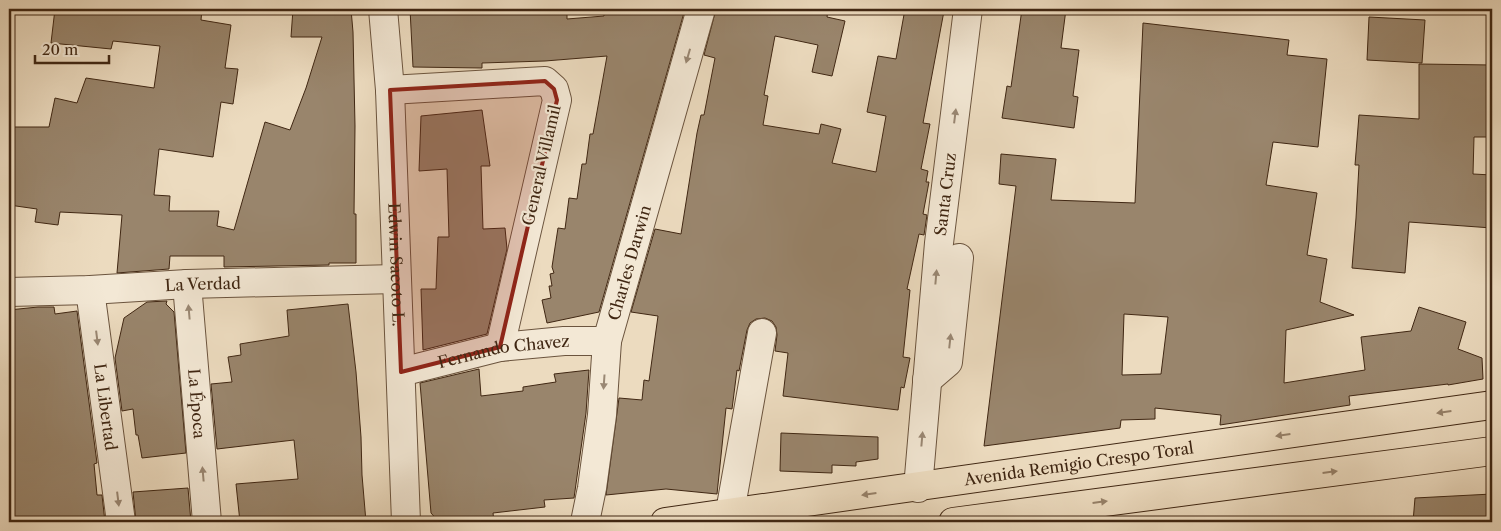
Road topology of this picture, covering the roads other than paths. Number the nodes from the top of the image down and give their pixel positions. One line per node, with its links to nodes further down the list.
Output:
1 (383, 9): 4 (street, Edwin Sacoto L.)
2 (701, 9): 11 (street, Charles Darwin, one-way to 11)
3 (968, 9): 14 (street, Santa Cruz, one-way to 3)
4 (390, 90): 6 (street, Edwin Sacoto L.); 12 (street, General Villamil)
5 (959, 258): 14 (street, Santa Cruz, one-way to 5)
6 (396, 279): 7 (street, La Verdad); 13 (street, Edwin Sacoto L.)
7 (187, 284): 8 (street, La Verdad); 21 (street, La Época, one-way to 7)
8 (90, 290): 9 (street, La Verdad); 20 (street, La Libertad, one-way to 20)
9 (9, 292)
10 (762, 333): 18 (street)
11 (607, 341): 12 (street, Fernando Chavez); 23 (street, Charles Darwin, one-way to 23)
12 (500, 347): 13 (street, Fernando Chavez)
13 (402, 372): 22 (street, Edwin Sacoto L.)
14 (927, 380): 17 (street, Santa Cruz, one-way to 14)
15 (1492, 406): 17 (main road, Avenida Remigio Crespo Toral, one-way to 17)
16 (1492, 451): 19 (main road, one-way to 16)
17 (918, 488): 18 (main road, Avenida Remigio Crespo Toral, one-way to 18)
18 (730, 512): 24 (main road, Avenida Remigio Crespo Toral)
19 (1052, 515): 25 (main road)
20 (121, 522)
21 (207, 522)
22 (406, 522)
23 (585, 522)
24 (665, 522)
25 (954, 522)

